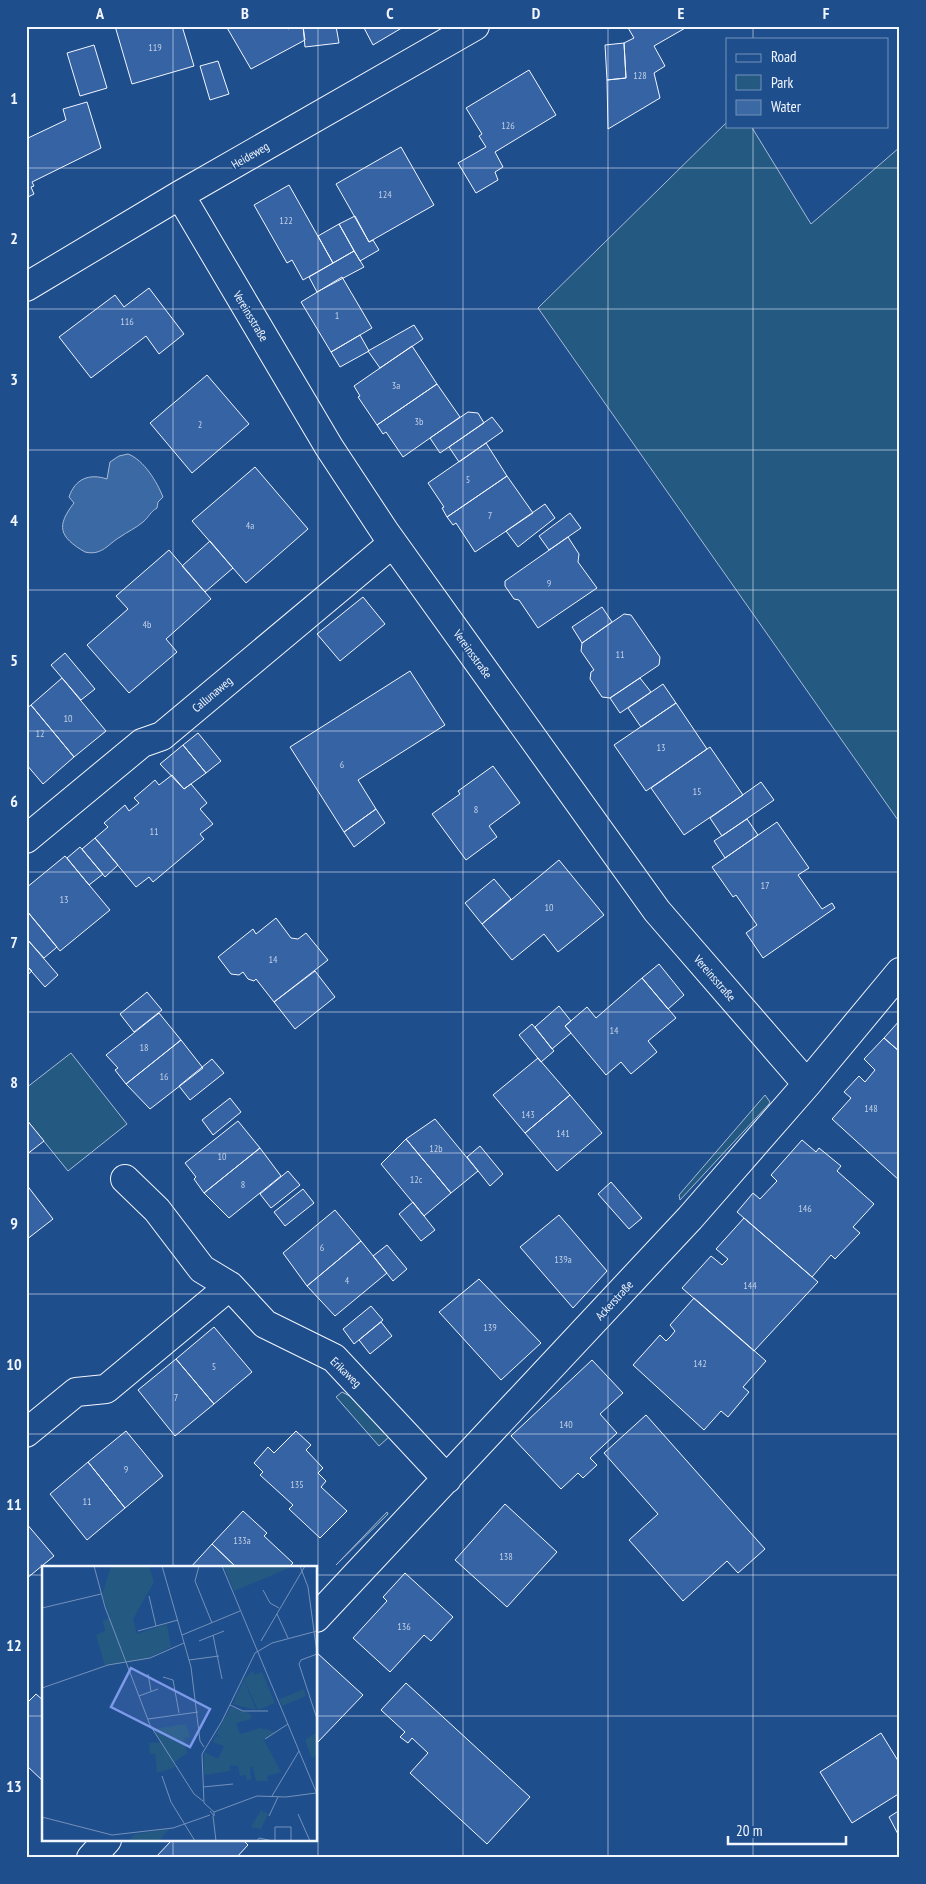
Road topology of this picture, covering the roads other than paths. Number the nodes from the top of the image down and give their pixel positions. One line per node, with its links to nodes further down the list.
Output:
1 (475, 26): 2 (street, Heideweg)
2 (180, 195): 3 (street, Heideweg); 4 (street, Vereinsstraße)
3 (26, 287)
4 (393, 543): 5 (street, Callunaweg); 7 (street, Vereinsstraße)
5 (26, 839)
6 (900, 972): 7 (street, Ackerstraße)
7 (807, 1084): 11 (street, Ackerstraße)
8 (125, 1179): 9 (street, Erikaweg)
9 (230, 1286): 10 (street); 11 (street, Erikaweg)
10 (26, 1433)
11 (447, 1479): 12 (street, Ackerstraße)
12 (318, 1616)
13 (105, 1842): 14 (street)
14 (91, 1858)

